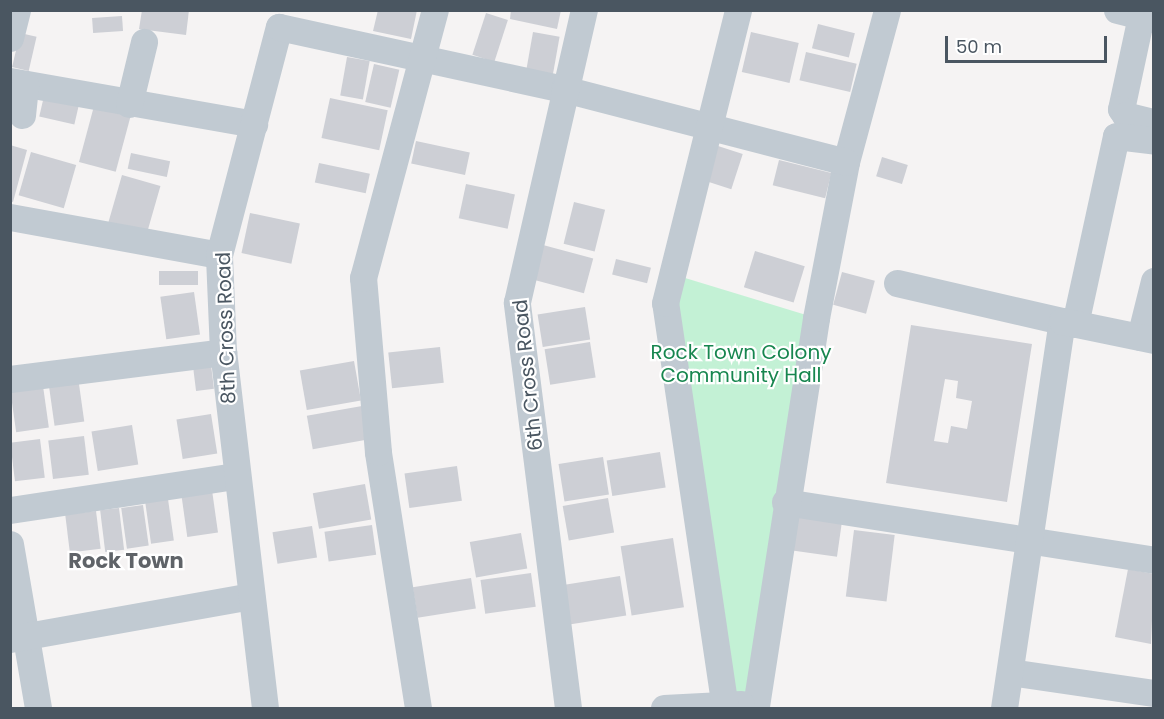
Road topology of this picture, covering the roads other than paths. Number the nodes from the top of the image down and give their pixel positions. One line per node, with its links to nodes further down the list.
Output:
1 (16, 10): 7 (street)
2 (435, 10): 9 (street)
3 (584, 10): 11 (street, 6th Cross Road)
4 (738, 10): 16 (street)
5 (887, 10): 18 (street)
6 (1137, 15): 14 (street)
7 (10, 38)
8 (144, 42): 12 (street)
9 (423, 57): 11 (street); 15 (street, 8th Cross Road); 41 (street)
10 (18, 83): 12 (street); 13 (street)
11 (564, 89): 16 (street); 42 (street, 6th Cross Road)
12 (129, 104): 15 (street)
13 (22, 115)
14 (1154, 122)
15 (254, 124): 20 (street, 8th Cross Road)
16 (707, 127): 18 (street); 37 (street)
17 (1154, 141): 23 (street)
18 (846, 162): 28 (street)
19 (10, 217): 20 (street)
20 (219, 255): 25 (street, 8th Cross Road)
21 (1154, 281): 24 (street)
22 (897, 284): 23 (street)
23 (1069, 322): 24 (street); 30 (street)
24 (1147, 338)
25 (223, 351): 26 (street); 27 (street, 8th Cross Road)
26 (10, 379)
27 (236, 476): 29 (street); 33 (street, 8th Cross Road)
28 (784, 502): 30 (street); 38 (street)
29 (10, 510)
30 (1029, 540): 32 (street); 35 (street)
31 (10, 544): 34 (street)
32 (1154, 560)
33 (251, 596): 34 (street); 40 (street, 8th Cross Road)
34 (19, 638): 39 (street)
35 (1010, 672): 36 (street); 44 (street)
36 (1154, 693)
37 (725, 705): 38 (street); 43 (street)
38 (764, 707)
39 (38, 708)
40 (265, 708)
41 (418, 708)
42 (568, 708)
43 (664, 708)
44 (1004, 708)

